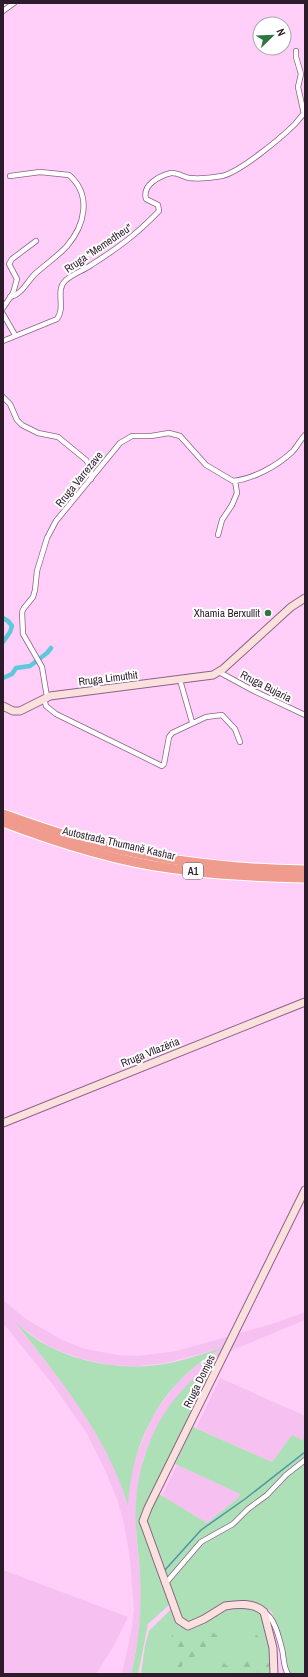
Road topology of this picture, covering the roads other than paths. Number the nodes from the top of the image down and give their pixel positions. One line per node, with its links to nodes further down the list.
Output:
1 (14, 3): 2 (street)
2 (3, 10)
3 (296, 51): 4 (street)
4 (304, 114): 10 (street, Rruga "Memedheu")
5 (10, 176): 7 (street)
6 (36, 241): 7 (street)
7 (10, 297): 8 (street)
8 (3, 308)
9 (3, 314): 10 (street)
10 (15, 335): 11 (street, Rruga "Memedheu")
11 (3, 341)
12 (3, 397): 14 (street)
13 (305, 435): 15 (street)
14 (91, 479): 15 (street, Rruga Varrezave); 20 (street, Rruga Varrezave)
15 (235, 481): 16 (street)
16 (218, 535)
17 (305, 598): 18 (street)
18 (219, 672): 19 (street, Rruga Limuthit); 22 (street, Rruga Bujaria)
19 (180, 680): 20 (street, Rruga Limuthit); 23 (street)
20 (45, 698): 21 (street, Rruga Limuthit); 23 (street)
21 (3, 706)
22 (305, 715)
23 (192, 722): 24 (street)
24 (240, 742)
25 (3, 814): 27 (highway, Autostrada Thumanë Kashar / A1)
26 (3, 822): 28 (highway, Autostrada Thumanë Kashar / A1)
27 (305, 870)
28 (305, 878)
29 (305, 1002): 30 (street, Rruga Vllazëria)
30 (3, 1123)
31 (305, 1190): 33 (street, Rruga Domjes)
32 (305, 1460): 33 (street)
33 (164, 1584): 34 (street, Rruga Domjes)
34 (264, 1612): 35 (street); 36 (street)
35 (274, 1674)
36 (288, 1674)

